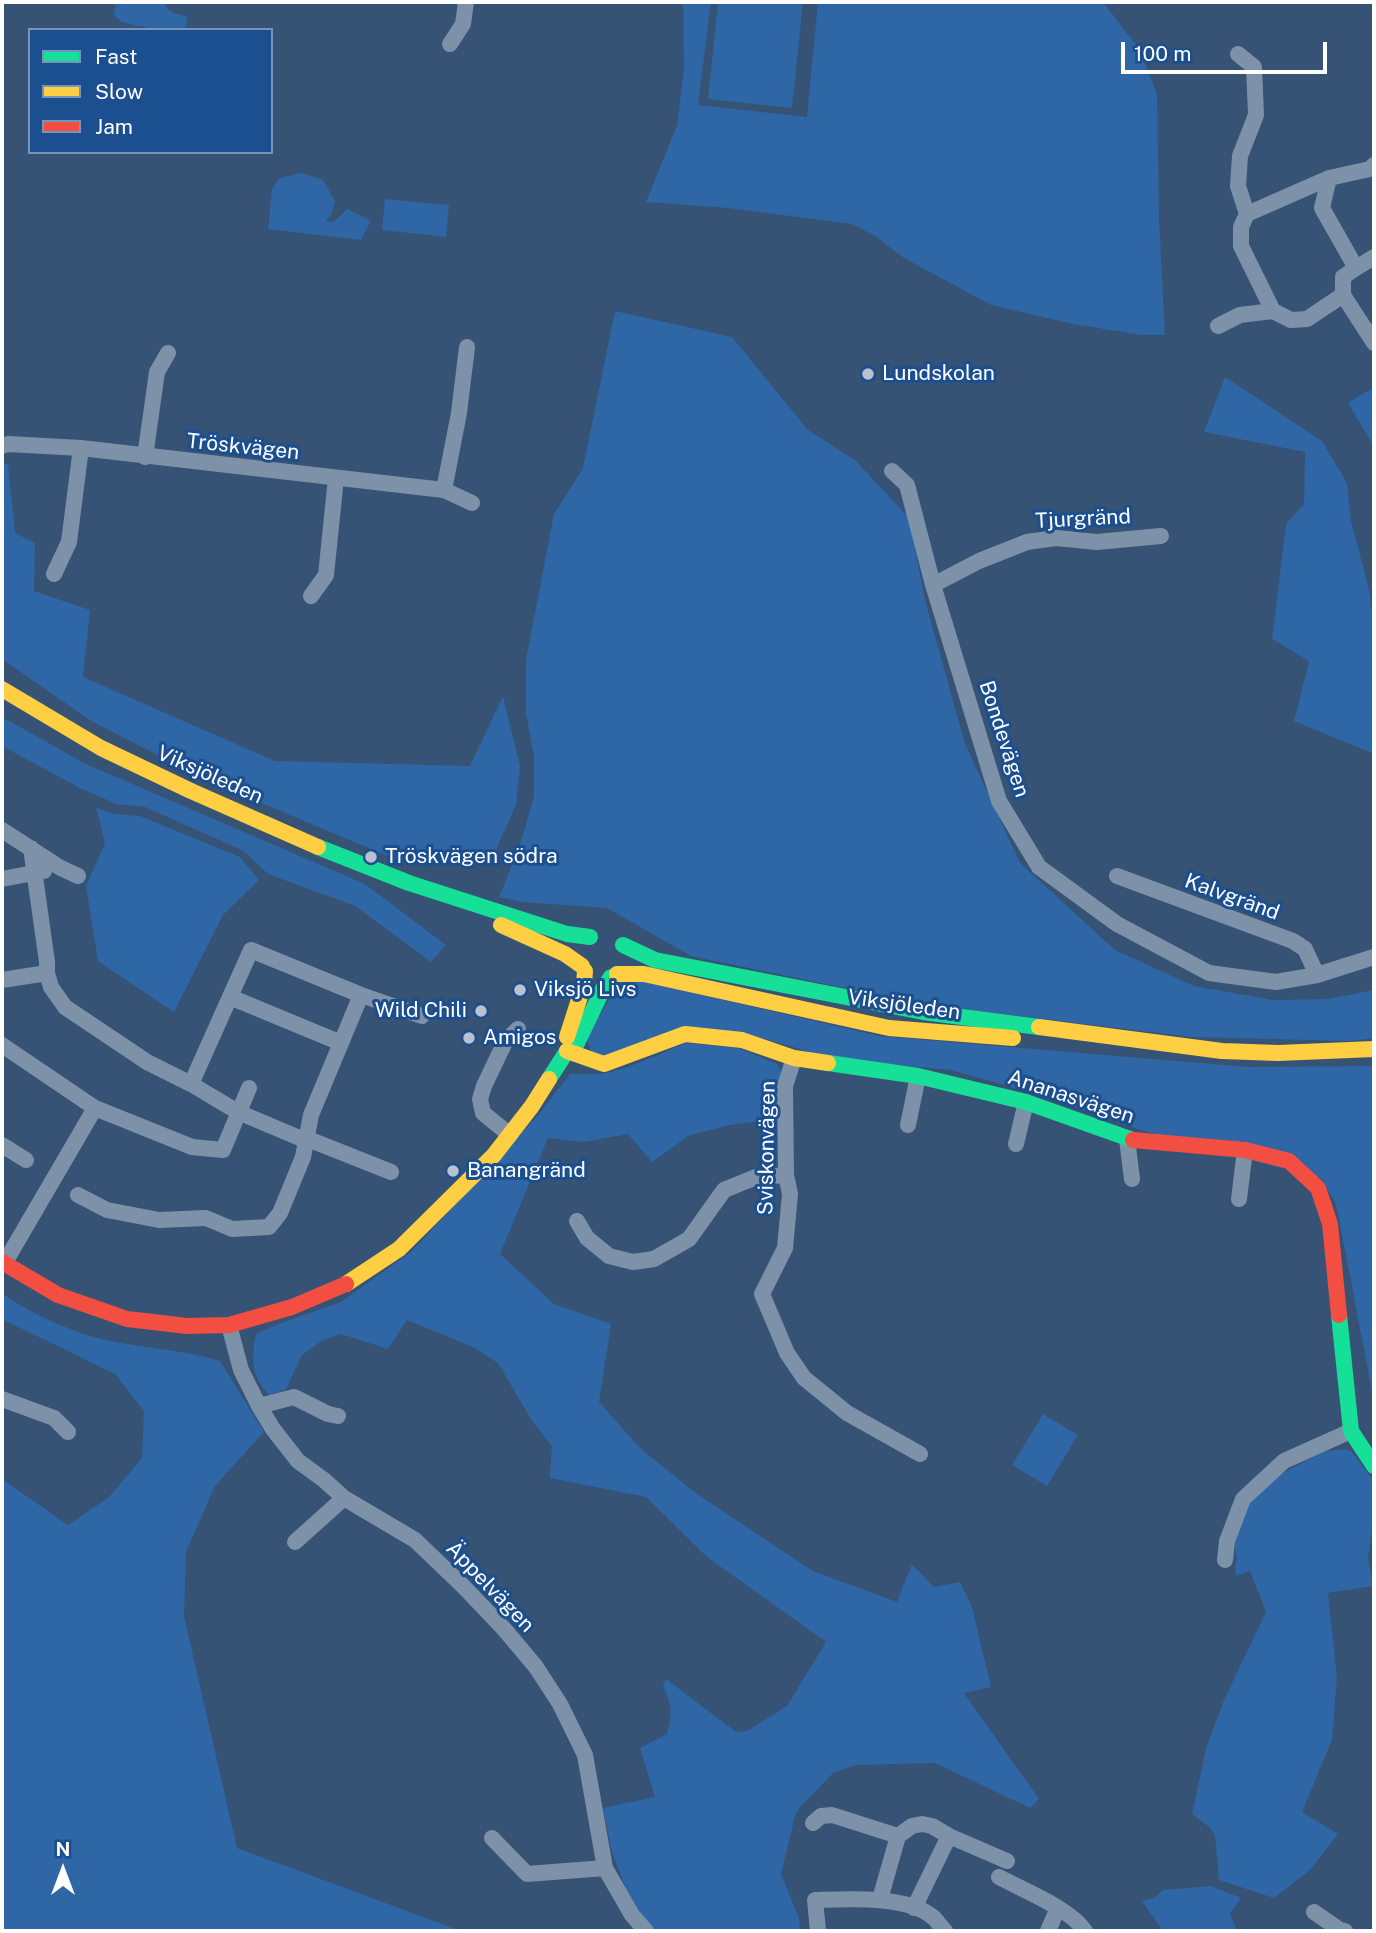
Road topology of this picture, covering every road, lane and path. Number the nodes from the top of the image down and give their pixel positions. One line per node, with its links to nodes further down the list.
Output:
1 (466, 2): 2 (street)
2 (450, 44)
3 (1238, 54): 6 (street)
4 (1374, 165): 5 (street)
5 (1329, 178): 6 (street); 8 (street)
6 (1247, 214): 10 (street)
7 (1374, 257): 8 (street)
8 (1356, 268): 9 (street)
9 (1343, 295): 10 (street); 12 (street)
10 (1273, 311): 11 (street)
11 (1218, 326)
12 (1374, 343)
13 (467, 347): 20 (street)
14 (168, 353): 17 (street)
15 (2, 446): 16 (street, Tröskvägen)
16 (81, 448): 17 (street, Tröskvägen); 23 (street)
17 (145, 457): 19 (street, Tröskvägen)
18 (892, 471): 24 (street, Bondevägen)
19 (336, 478): 20 (street, Tröskvägen); 25 (street)
20 (444, 490): 21 (street, Tröskvägen)
21 (472, 503)
22 (1161, 536): 24 (street, Tjurgränd)
23 (54, 574)
24 (933, 585): 39 (street, Bondevägen)
25 (311, 596)
26 (2, 689): 34 (main road, Viksjöleden)
27 (2, 830): 28 (street)
28 (31, 848): 29 (street); 30 (street)
29 (59, 867): 30 (street); 31 (street)
30 (34, 874): 33 (street); 38 (street)
31 (78, 876)
32 (1117, 876): 39 (street, Kalvgränd)
33 (2, 879)
34 (409, 883): 35 (main road, Viksjöleden); 37 (main road, Viksjöleden)
35 (607, 937): 37 (main road); 40 (main road); 48 (main road, Viksjöleden)
36 (1374, 957): 39 (street, Bondevägen)
37 (584, 968): 40 (main road); 50 (main road)
38 (47, 973): 41 (street); 53 (street)
39 (1317, 975)
40 (614, 976): 48 (main road, Viksjöleden); 50 (main road)
41 (2, 980)
42 (361, 995): 43 (street); 44 (street); 46 (street)
43 (230, 997): 46 (street); 53 (street)
44 (422, 1016)
45 (519, 1029): 59 (street)
46 (341, 1043): 61 (street)
47 (2, 1045): 56 (street)
48 (1190, 1047): 49 (main road, Viksjöleden)
49 (1374, 1049)
50 (567, 1051): 51 (main road, Ananasvägen); 59 (main road)
51 (794, 1058): 52 (main road, Ananasvägen); 67 (street, Sviskonvägen)
52 (918, 1076): 55 (main road, Ananasvägen); 58 (street)
53 (191, 1084): 57 (street)
54 (249, 1088): 57 (street)
55 (1026, 1102): 60 (main road, Ananasvägen); 62 (street)
56 (95, 1108): 57 (street); 72 (street)
57 (238, 1112): 61 (street)
58 (908, 1125)
59 (510, 1135): 73 (main road)
60 (1127, 1139): 64 (main road, Ananasvägen); 68 (street)
61 (307, 1140): 66 (street); 69 (street)
62 (1016, 1144)
63 (2, 1145): 65 (street)
64 (1245, 1150): 70 (street); 77 (main road, Ananasvägen)
65 (26, 1160)
66 (391, 1172)
67 (786, 1175): 71 (street); 79 (street, Sviskonvägen)
68 (1132, 1179)
69 (78, 1195)
70 (1239, 1199)
71 (577, 1221)
72 (3, 1263): 73 (main road)
73 (229, 1325): 75 (street, Äppelvägen)
74 (2, 1399): 78 (street)
75 (260, 1406): 76 (street); 81 (street, Äppelvägen)
76 (338, 1416)
77 (1351, 1431): 80 (main road, Ananasvägen); 83 (street)
78 (68, 1432)
79 (920, 1454)
80 (1374, 1466)
81 (344, 1498): 82 (street); 89 (street, Äppelvägen)
82 (295, 1542)
83 (1225, 1560)
84 (813, 1823): 85 (street)
85 (898, 1836): 86 (street); 91 (street)
86 (948, 1836): 88 (street); 92 (street)
87 (492, 1838): 89 (street)
88 (1007, 1861)
89 (604, 1868): 95 (street, Äppelvägen)
90 (999, 1877): 93 (street)
91 (880, 1899): 92 (street); 96 (street)
92 (914, 1908): 97 (street)
93 (1058, 1908): 98 (street); 99 (street)
94 (1314, 1912): 100 (street)
95 (646, 1931)
96 (818, 1931)
97 (945, 1931)
98 (1048, 1931)
99 (1085, 1931)
100 (1345, 1931)

